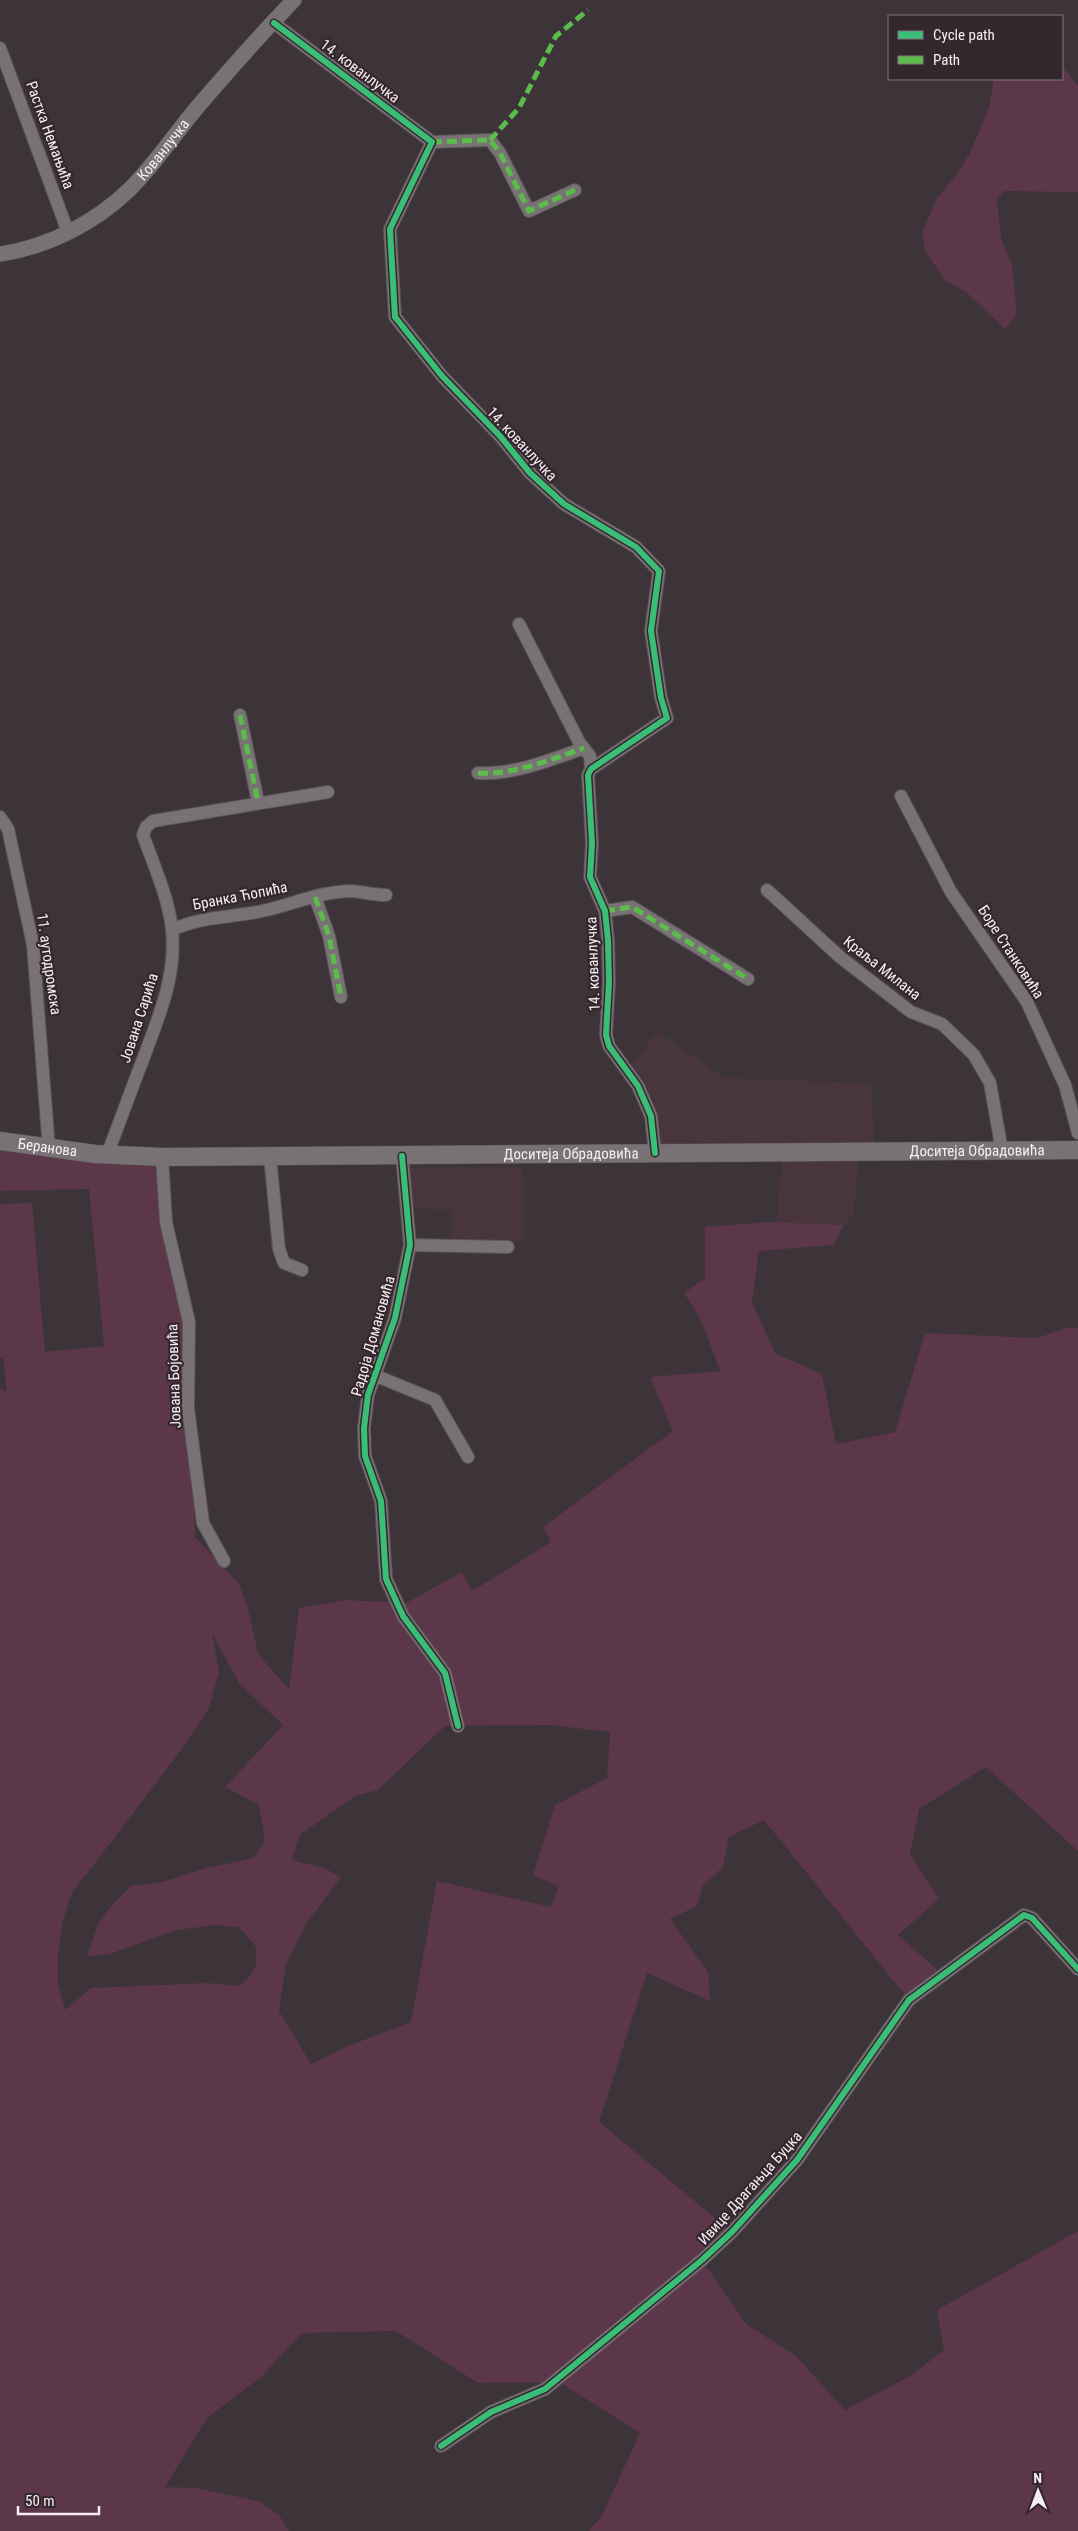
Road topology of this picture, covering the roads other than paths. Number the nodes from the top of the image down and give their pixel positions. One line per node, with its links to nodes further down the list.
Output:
1 (290, 2): 2 (street, Кованлучка)
2 (274, 23): 4 (street, 14. кованлучка); 6 (street, Кованлучка)
3 (0, 48): 6 (street, Растка Немањића)
4 (432, 142): 5 (street); 11 (street, 14. кованлучка)
5 (575, 190)
6 (68, 232): 7 (street, Кованлучка)
7 (0, 254)
8 (519, 624): 10 (street, 14. кованлучка)
9 (240, 715): 15 (street)
10 (584, 748): 11 (street, 14. кованлучка); 12 (street)
11 (591, 769): 20 (street, 14. кованлучка)
12 (478, 773)
13 (328, 792): 15 (street, Јована Сарића)
14 (901, 796): 24 (street, Боре Станковића)
15 (258, 802): 21 (street, Јована Сарића)
16 (0, 817): 26 (street, 11. аутодромска)
17 (767, 890): 28 (street, Краља Милана)
18 (386, 895): 19 (street, Бранка Ћопића)
19 (315, 897): 21 (street, Бранка Ћопића); 23 (street)
20 (605, 911): 22 (street, 14. кованлучка); 29 (street, 14. кованлучка)
21 (172, 930): 30 (street, Јована Сарића)
22 (748, 979)
23 (341, 997)
24 (1078, 1133)
25 (0, 1141): 26 (main road, Беранова)
26 (49, 1149): 30 (main road, Беранова)
27 (1078, 1150): 28 (main road, Доситеја Обрадовића)
28 (1002, 1151): 29 (main road, Доситеја Обрадовића)
29 (655, 1153): 31 (main road, Доситеја Обрадовића)
30 (101, 1155): 32 (main road, Доситеја Обрадовића)
31 (402, 1156): 33 (main road, Доситеја Обрадовића); 34 (street, Радоја Домановића)
32 (162, 1157): 33 (main road, Доситеја Обрадовића); 39 (street, Јована Бојовића)
33 (270, 1157): 36 (street)
34 (410, 1245): 35 (street); 37 (street, Радоја Домановића)
35 (508, 1247)
36 (302, 1270)
37 (374, 1375): 38 (street, Радоја Домановића); 40 (street, Радоја Домановића)
38 (468, 1457)
39 (224, 1561)
40 (458, 1726)
41 (1078, 1969): 42 (street, Ивице Драгањца Буцка)
42 (441, 2446)

